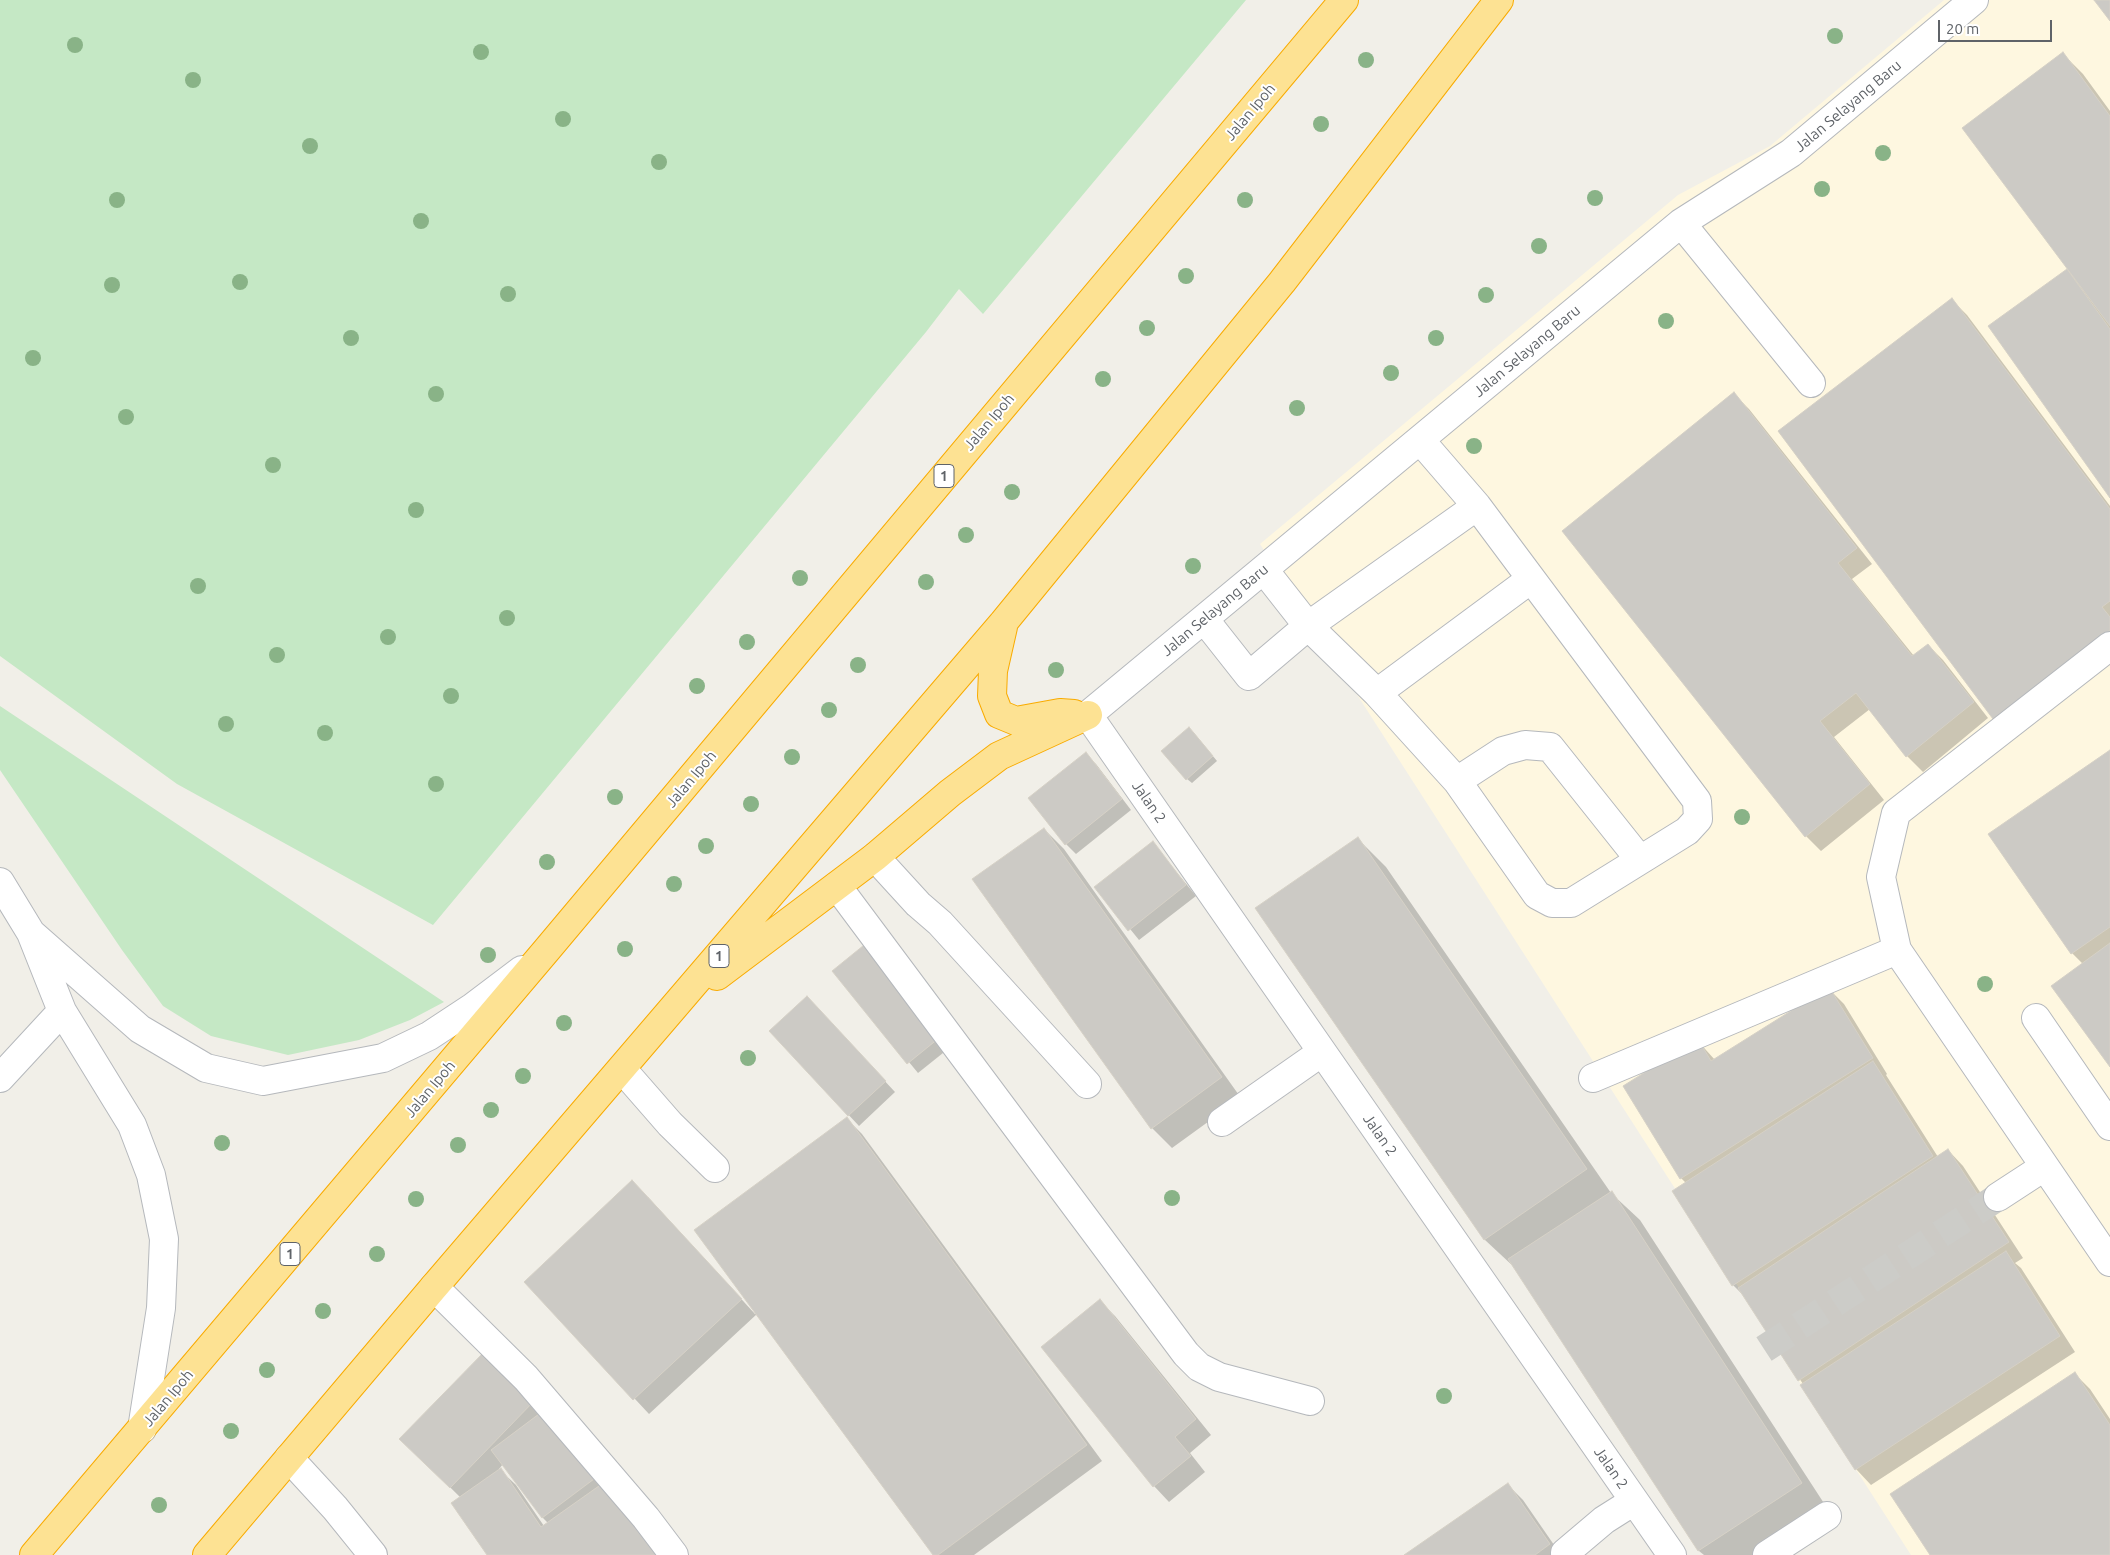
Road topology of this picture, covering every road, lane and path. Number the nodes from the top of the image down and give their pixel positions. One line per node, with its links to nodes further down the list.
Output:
1 (1344, 0): 23 (highway, Jalan Ipoh / 1)
2 (1499, 0): 11 (highway, 1)
3 (1974, 0): 4 (street, Jalan Selayang Baru)
4 (1681, 223): 5 (street); 6 (street, Jalan Selayang Baru)
5 (1811, 383)
6 (1420, 440): 7 (street); 8 (street, Jalan Selayang Baru)
7 (1476, 506): 9 (street); 12 (street)
8 (1264, 570): 10 (street, Jalan Selayang Baru); 12 (street)
9 (1531, 580): 14 (street); 18 (street)
10 (1204, 619): 12 (street); 15 (street, Jalan Selayang Baru)
11 (1004, 623): 15 (highway); 24 (highway, 1)
12 (1308, 626): 14 (street)
13 (2110, 646): 22 (street)
14 (1377, 693): 16 (street)
15 (1088, 715): 17 (highway); 27 (street, Jalan 2)
16 (1457, 781): 18 (street); 18 (street)
17 (875, 857): 20 (highway); 31 (street)
18 (1640, 860)
19 (0, 882): 21 (street)
20 (836, 886): 24 (highway); 39 (street)
21 (31, 933): 23 (street); 25 (street)
22 (1897, 950): 30 (street); 34 (street)
23 (545, 952): 40 (highway, Jalan Ipoh / 1)
24 (676, 1007): 28 (highway, 1)
25 (62, 1011): 29 (street); 40 (street)
26 (2036, 1018): 33 (street)
27 (1322, 1052): 32 (street); 42 (street, Jalan 2)
28 (622, 1069): 35 (street); 38 (highway, 1)
29 (0, 1078)
30 (1593, 1078)
31 (1087, 1084)
32 (1222, 1122)
33 (2110, 1126)
34 (2044, 1167): 36 (street); 37 (street)
35 (715, 1168)
36 (1998, 1197)
37 (2110, 1262)
38 (434, 1287): 41 (highway, 1); 48 (street)
39 (1310, 1401)
40 (142, 1429): 45 (highway, Jalan Ipoh / 1)
41 (290, 1458): 46 (highway, 1); 47 (street)
42 (1634, 1501): 44 (street); 49 (street, Jalan 2)
43 (1828, 1516): 50 (street)
44 (1565, 1552)
45 (34, 1555)
46 (207, 1555)
47 (373, 1555)
48 (674, 1555)
49 (1672, 1555)
50 (1767, 1555)

